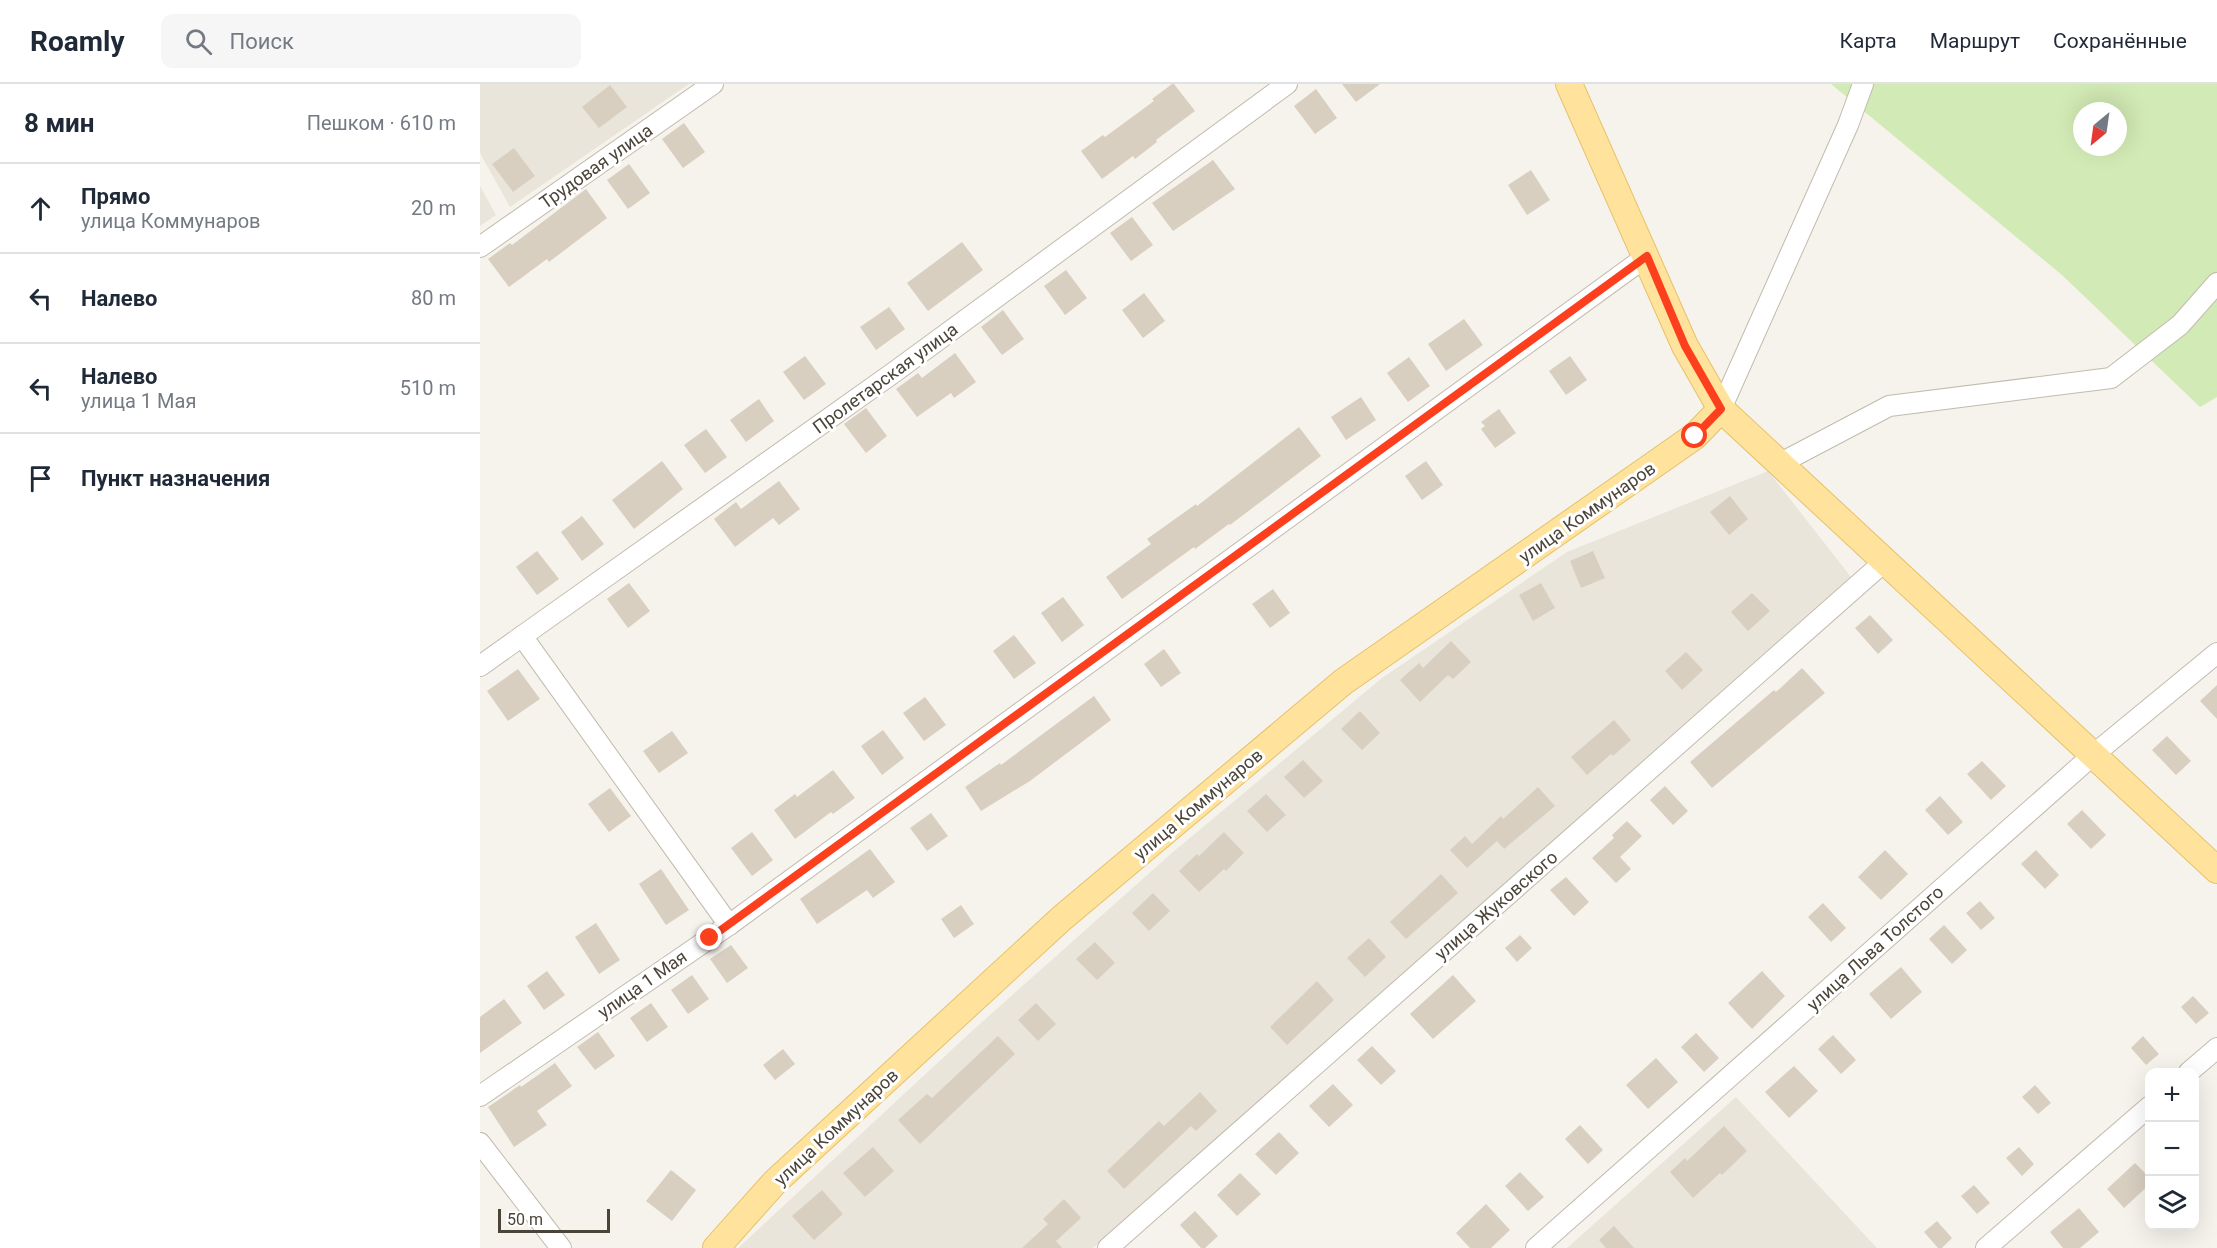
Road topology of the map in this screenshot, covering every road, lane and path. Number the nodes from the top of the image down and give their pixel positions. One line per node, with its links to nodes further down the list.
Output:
1 (713, 84): 5 (street, Трудовая улица)
2 (1287, 84): 11 (street, Пролетарская улица)
3 (1569, 84): 6 (main road)
4 (1863, 84): 8 (street)
5 (480, 247)
6 (1647, 256): 8 (main road); 16 (street, улица 1 Мая)
7 (2217, 283): 9 (street)
8 (1721, 409): 9 (main road); 23 (main road, улица Коммунаров)
9 (1779, 464): 10 (main road)
10 (1884, 562): 14 (main road); 24 (street, улица Жуковского)
11 (522, 636): 13 (street, Пролетарская улица); 16 (street)
12 (2217, 653): 14 (street, улица Льва Толстого)
13 (480, 666)
14 (2093, 755): 15 (main road); 25 (street, улица Льва Толстого)
15 (2217, 870)
16 (729, 925): 19 (street, улица 1 Мая)
17 (2217, 1048): 18 (street)
18 (2194, 1068)
19 (480, 1096)
20 (2145, 1111): 26 (street)
21 (480, 1143): 22 (street)
22 (561, 1248)
23 (716, 1248)
24 (1108, 1248)
25 (1536, 1248)
26 (1986, 1248)

